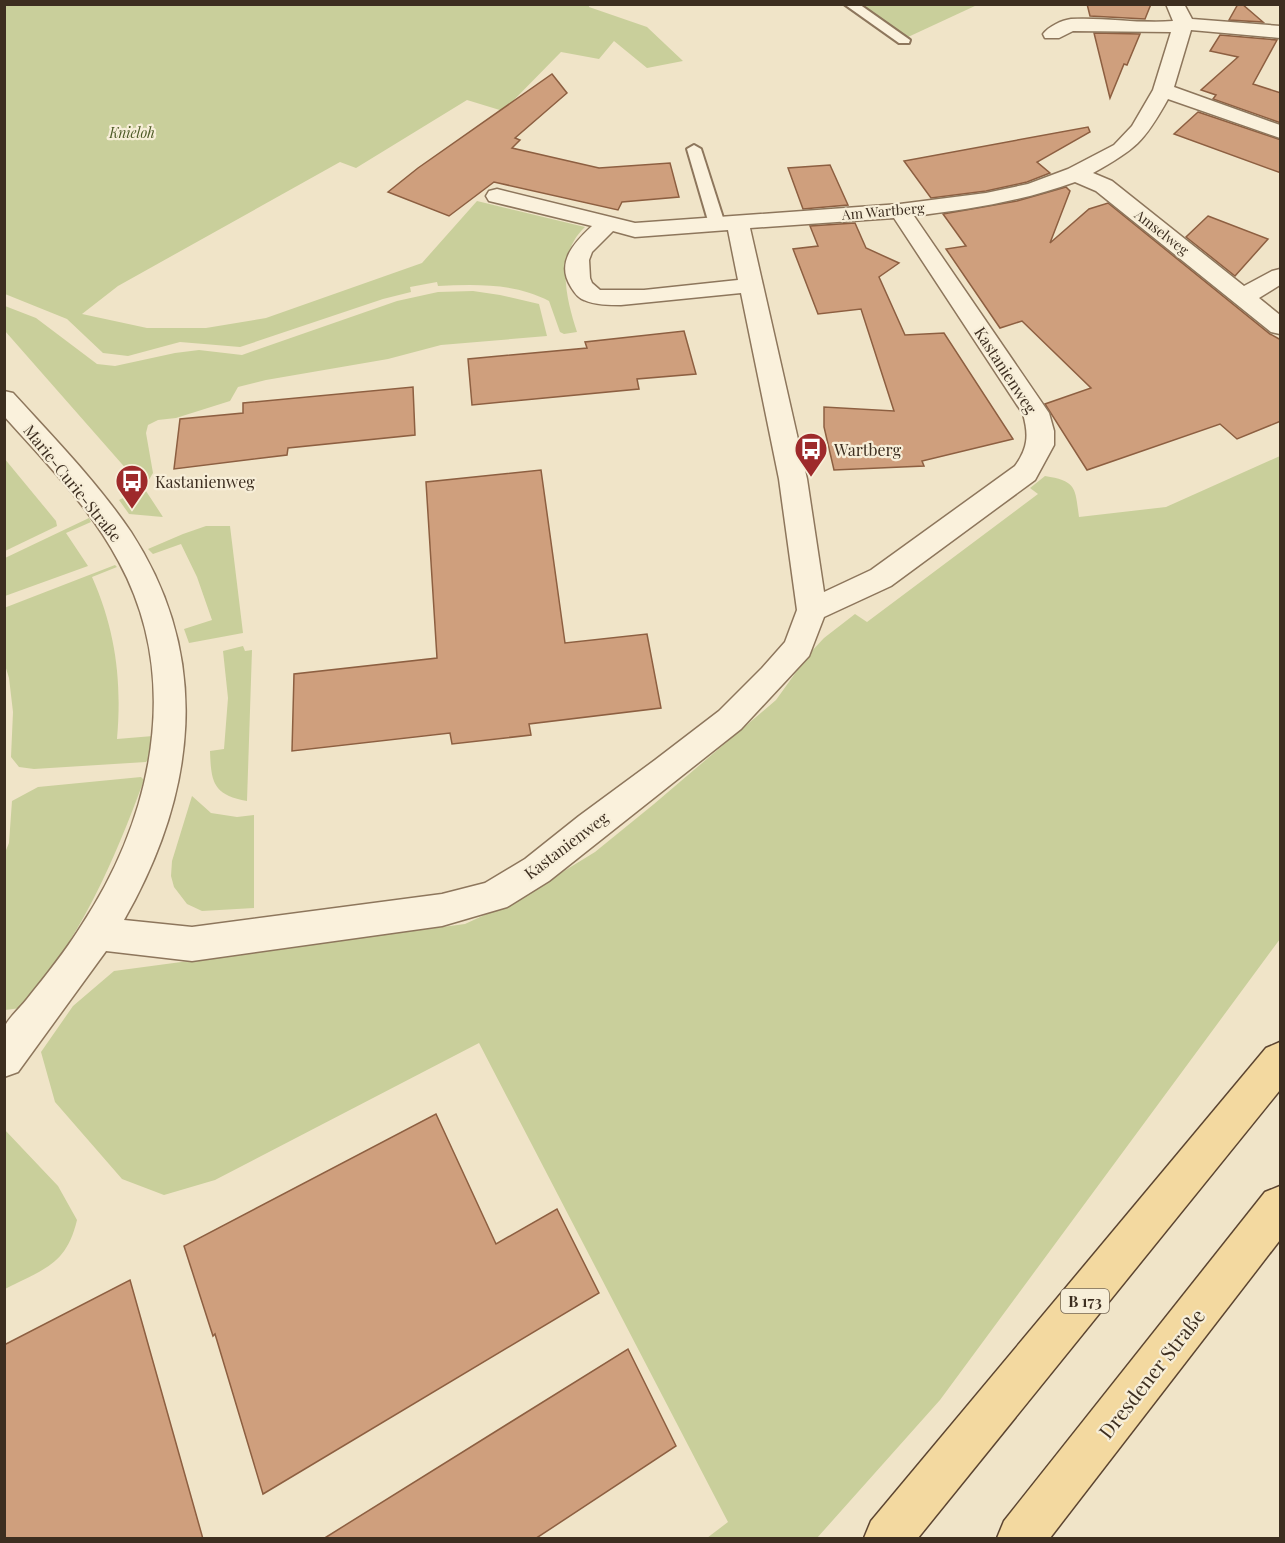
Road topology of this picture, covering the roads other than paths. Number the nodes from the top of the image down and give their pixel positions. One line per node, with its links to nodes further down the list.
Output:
1 (850, 4): 6 (lane)
2 (1175, 4): 3 (street)
3 (1183, 26): 4 (street); 5 (street); 7 (street, Am Wartberg)
4 (1281, 32)
5 (1052, 34)
6 (904, 40)
7 (1163, 90): 8 (street); 10 (street, Am Wartberg)
8 (1281, 132)
9 (694, 149): 14 (lane)
10 (1076, 174): 12 (street, Am Wartberg); 17 (street, Amselweg)
11 (497, 196): 13 (street, Am Wartberg)
12 (900, 211): 14 (street, Am Wartberg); 20 (street, Kastanienweg)
13 (607, 224): 14 (street, Am Wartberg); 16 (street)
14 (727, 224): 16 (street, Kastanienweg)
15 (1281, 276): 17 (street)
16 (752, 285): 20 (street, Kastanienweg)
17 (1243, 297): 18 (street, Amselweg)
18 (1281, 327)
19 (4, 399): 21 (street, Marie-Curie-Straße)
20 (812, 610): 21 (street, Kastanienweg)
21 (97, 934): 22 (street, Marie-Curie-Straße)
22 (5, 1057)
23 (1281, 1061): 25 (main road, B 173)
24 (1281, 1207): 26 (main road, Dresdener Straße)
25 (888, 1539)
26 (1021, 1539)

